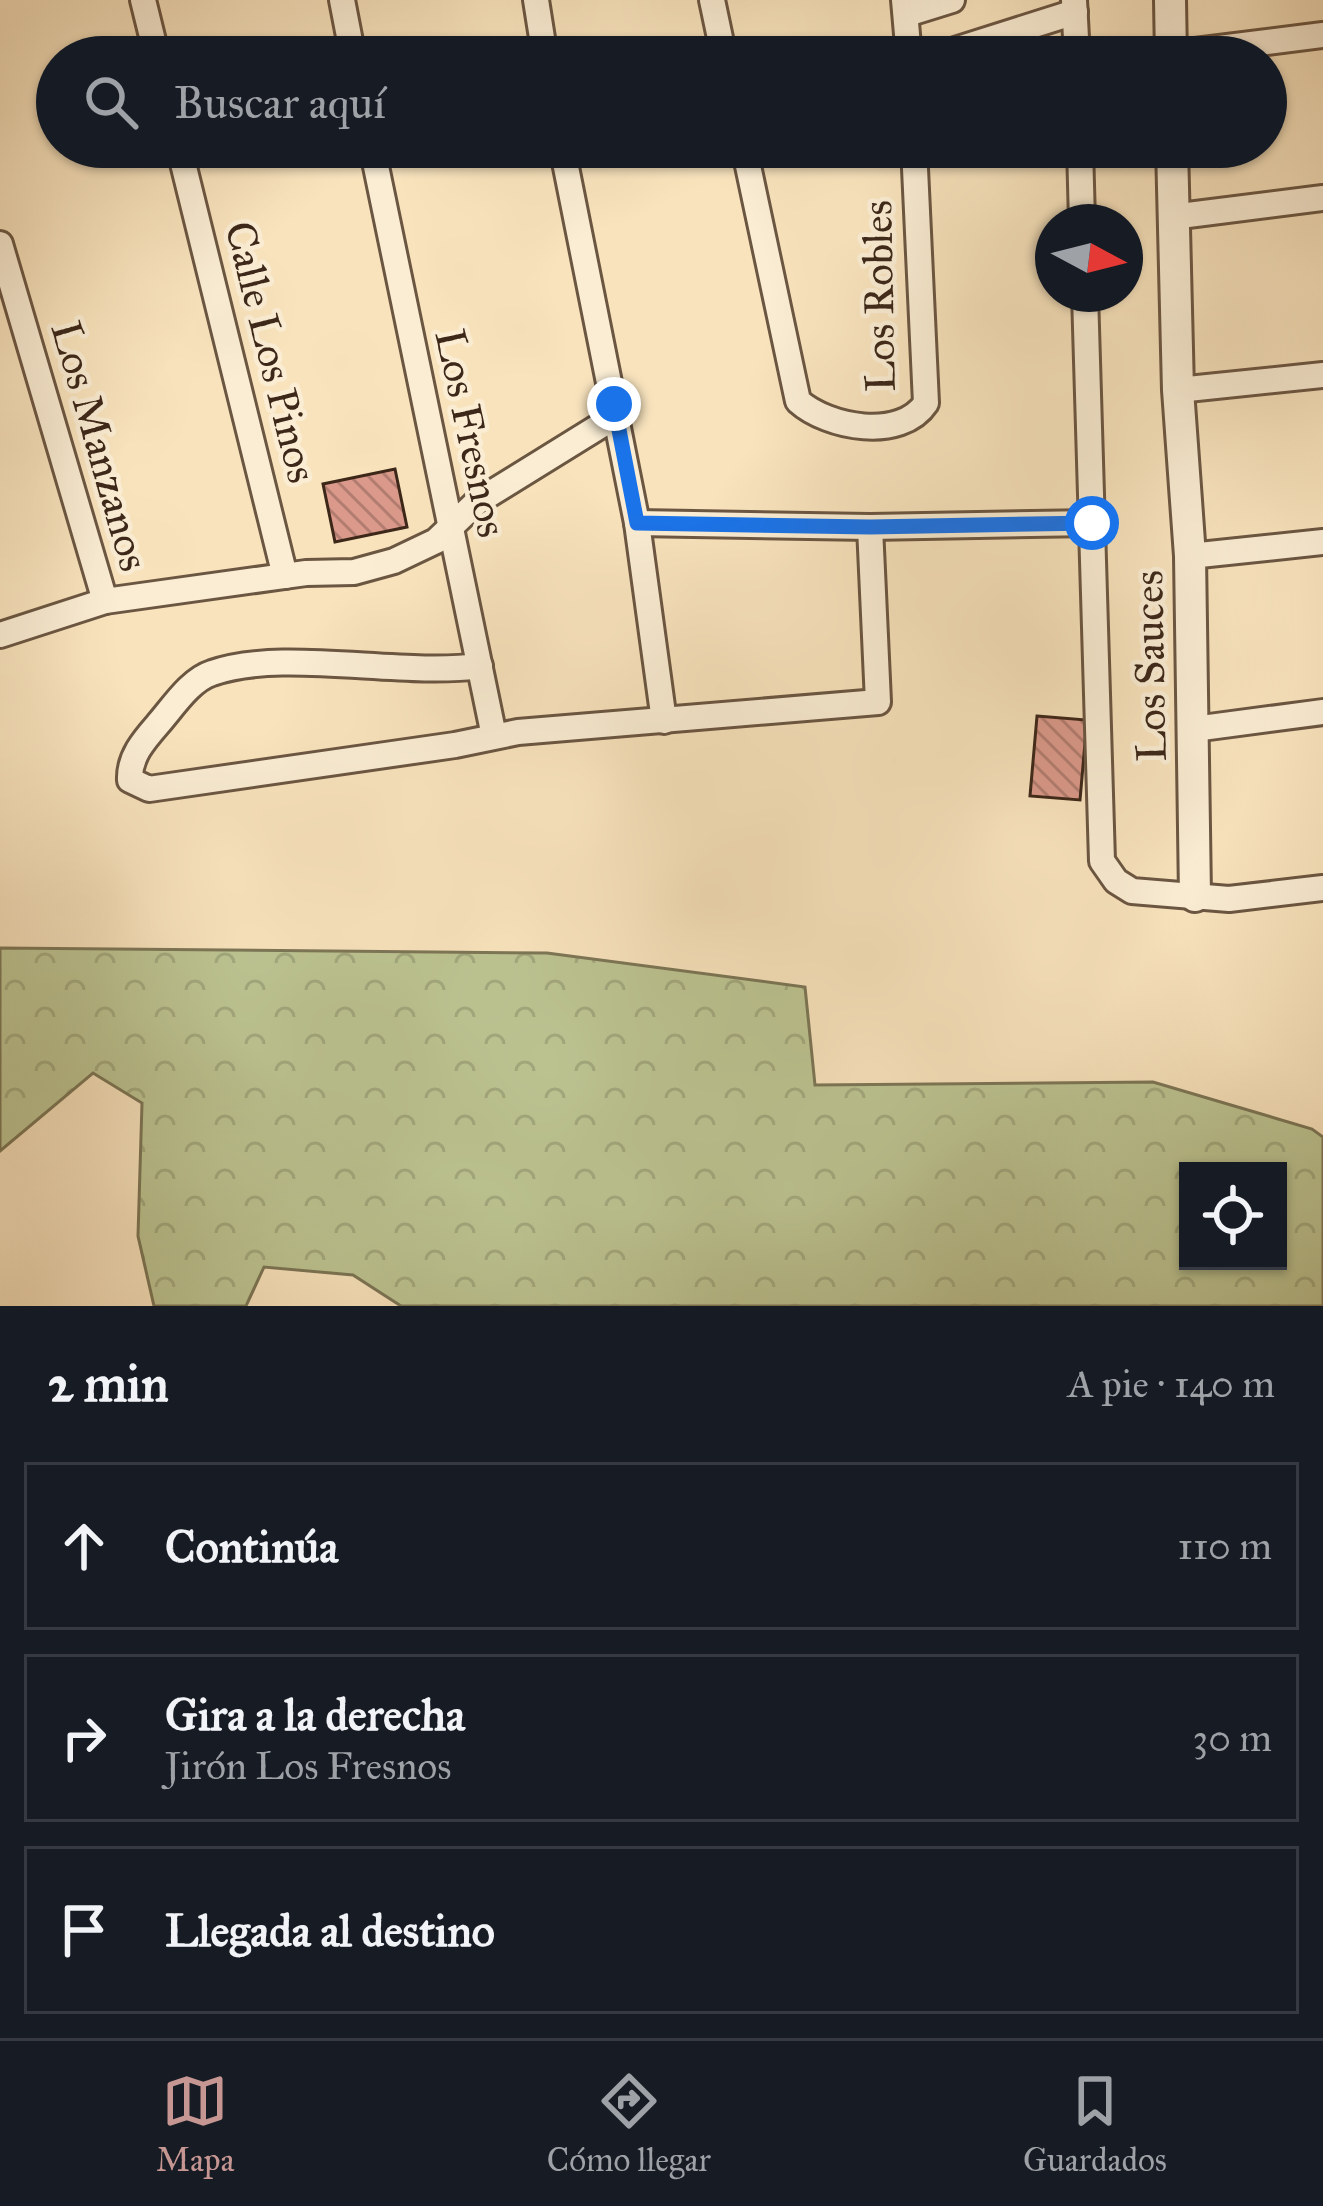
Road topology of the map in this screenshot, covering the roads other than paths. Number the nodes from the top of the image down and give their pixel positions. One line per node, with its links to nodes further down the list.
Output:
1 (143, 0): 10 (street)
2 (342, 0): 11 (street)
3 (536, 0): 12 (street)
4 (712, 0): 13 (street)
5 (952, 0): 8 (street)
6 (1169, 0): 16 (street)
7 (1075, 6): 14 (street); 15 (street)
8 (906, 7)
9 (1323, 35): 17 (street)
10 (152, 36)
11 (349, 36)
12 (542, 36)
13 (720, 36)
14 (991, 36)
15 (1076, 36)
16 (1170, 36)
17 (1287, 40)
18 (184, 168): 39 (street, Calle Los Pinos)
19 (376, 168): 35 (street, Los Fresnos)
20 (566, 168): 32 (street)
21 (748, 168): 22 (street, Los Robles)
22 (915, 168)
23 (1081, 168): 26 (street)
24 (1172, 168): 27 (street, Los Sauces)
25 (1323, 198): 27 (street)
26 (1082, 204)
27 (1172, 217): 31 (street, Los Sauces)
28 (0, 244): 40 (street, Los Manzanos)
29 (1085, 312): 34 (street)
30 (1323, 375): 31 (street)
31 (1178, 390): 38 (street, Los Sauces)
32 (616, 416): 33 (street); 35 (street)
33 (637, 523): 36 (street); 44 (street)
34 (1092, 523): 36 (street); 48 (street)
35 (451, 527): 39 (street); 42 (street, Los Fresnos)
36 (870, 527): 44 (street)
37 (1323, 542): 38 (street)
38 (1190, 556): 45 (street, Los Sauces)
39 (285, 576): 40 (street)
40 (105, 601): 41 (street)
41 (0, 635)
42 (479, 666): 46 (street, Los Fresnos); 46 (street)
43 (1323, 712): 45 (street)
44 (664, 721): 46 (street)
45 (1194, 729): 48 (street, Los Sauces)
46 (494, 736)
47 (1323, 888): 48 (street)
48 (1195, 896)

